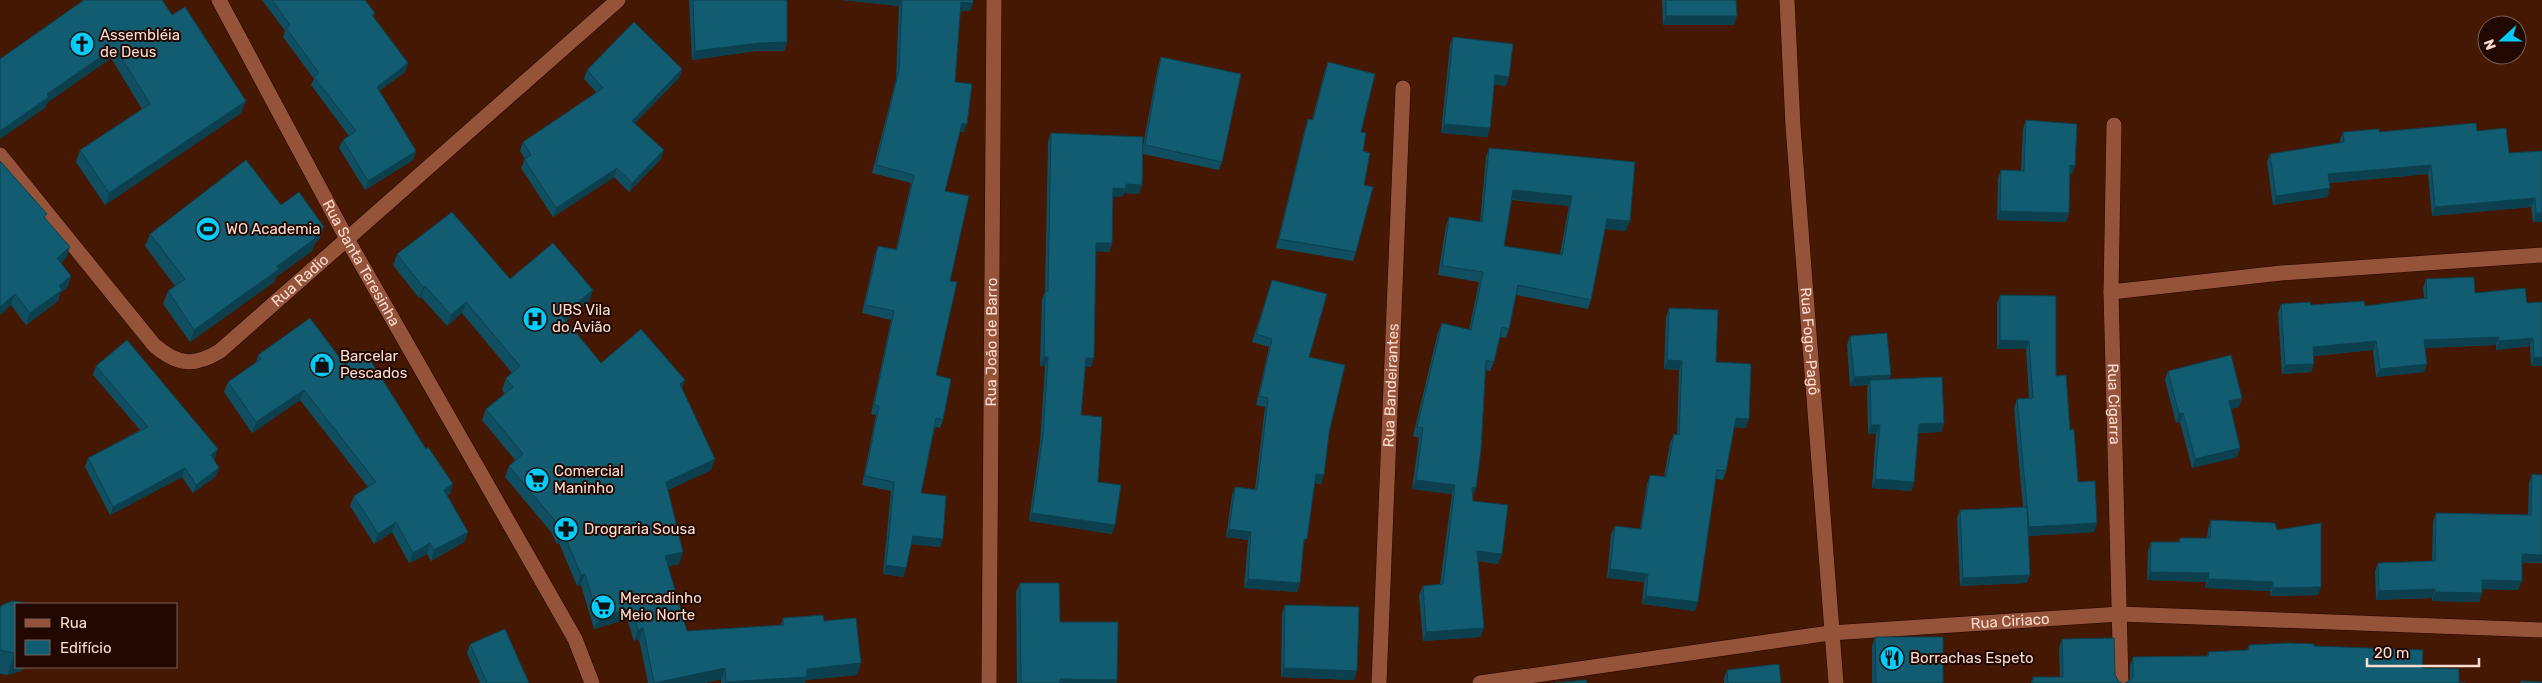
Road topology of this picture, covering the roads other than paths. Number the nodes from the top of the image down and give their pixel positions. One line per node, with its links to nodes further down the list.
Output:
1 (219, 0): 8 (street, Rua Santa Teresinha)
2 (618, 0): 8 (street, Rua Radio)
3 (994, 0): 15 (street, Rua João de Barro)
4 (1787, 0): 13 (street, Rua Fogo-Pagô)
5 (1403, 88): 16 (street, Rua Bandeirantes)
6 (2114, 125): 10 (street, Rua Cigarra)
7 (0, 155): 8 (street, Rua Radio)
8 (347, 239): 14 (street, Rua Santa Teresinha)
9 (2542, 255): 10 (street)
10 (2111, 292): 11 (street, Rua Cigarra)
11 (2120, 614): 12 (street, Rua Ciriaco); 13 (street, Rua Ciriaco); 19 (street, Rua Cigarra)
12 (2542, 630)
13 (1830, 633): 17 (street, Rua Ciriaco); 18 (street, Rua Fogo-Pagô)
14 (592, 683)
15 (989, 683)
16 (1379, 683)
17 (1480, 683)
18 (1836, 683)
19 (2121, 683)

